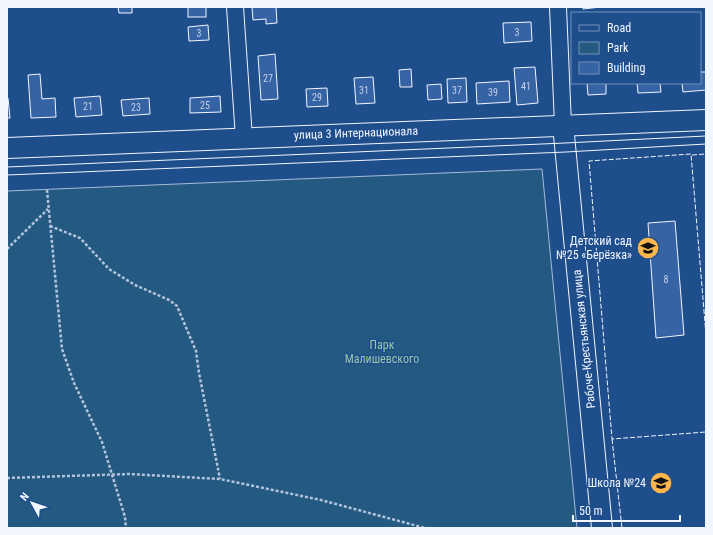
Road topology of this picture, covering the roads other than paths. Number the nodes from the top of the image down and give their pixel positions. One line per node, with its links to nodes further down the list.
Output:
1 (235, 7): 5 (street)
2 (558, 7): 4 (street, Рабоче-Крестьянская улица)
3 (706, 120): 4 (main road, улица 3 Интернационала)
4 (563, 125): 5 (main road, улица 3 Интернационала); 7 (main road, Рабоче-Крестьянская улица)
5 (244, 138): 6 (main road, улица 3 Интернационала)
6 (7, 148)
7 (602, 528)

